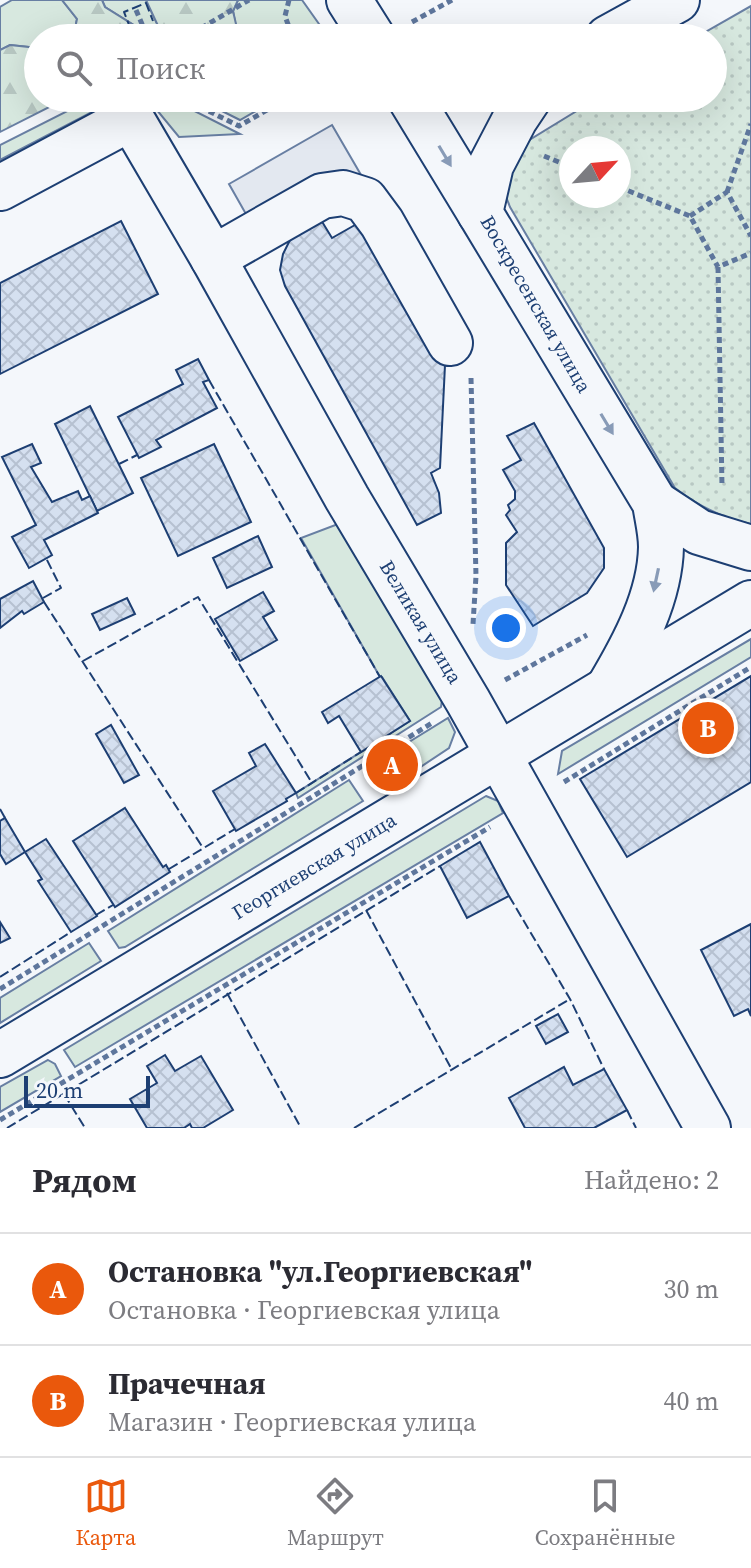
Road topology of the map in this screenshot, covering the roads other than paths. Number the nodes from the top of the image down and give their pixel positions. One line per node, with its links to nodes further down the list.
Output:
1 (677, 0): 2 (main road)
2 (633, 24)
3 (419, 112): 6 (main road, one-way to 6)
4 (520, 112): 6 (main road, Воскресенская улица)
5 (0, 188): 7 (main road, Великая улица)
6 (480, 213): 9 (main road, Воскресенская улица, one-way to 9)
7 (213, 258): 8 (main road); 13 (main road, Великая улица)
8 (464, 355)
9 (655, 503): 10 (main road); 12 (main road, one-way to 12)
10 (751, 548)
11 (751, 603): 12 (main road, Георгиевская улица)
12 (608, 689): 13 (main road, Георгиевская улица)
13 (498, 755): 14 (main road, Георгиевская улица); 15 (main road, Великая улица)
14 (0, 1055)
15 (708, 1128)

